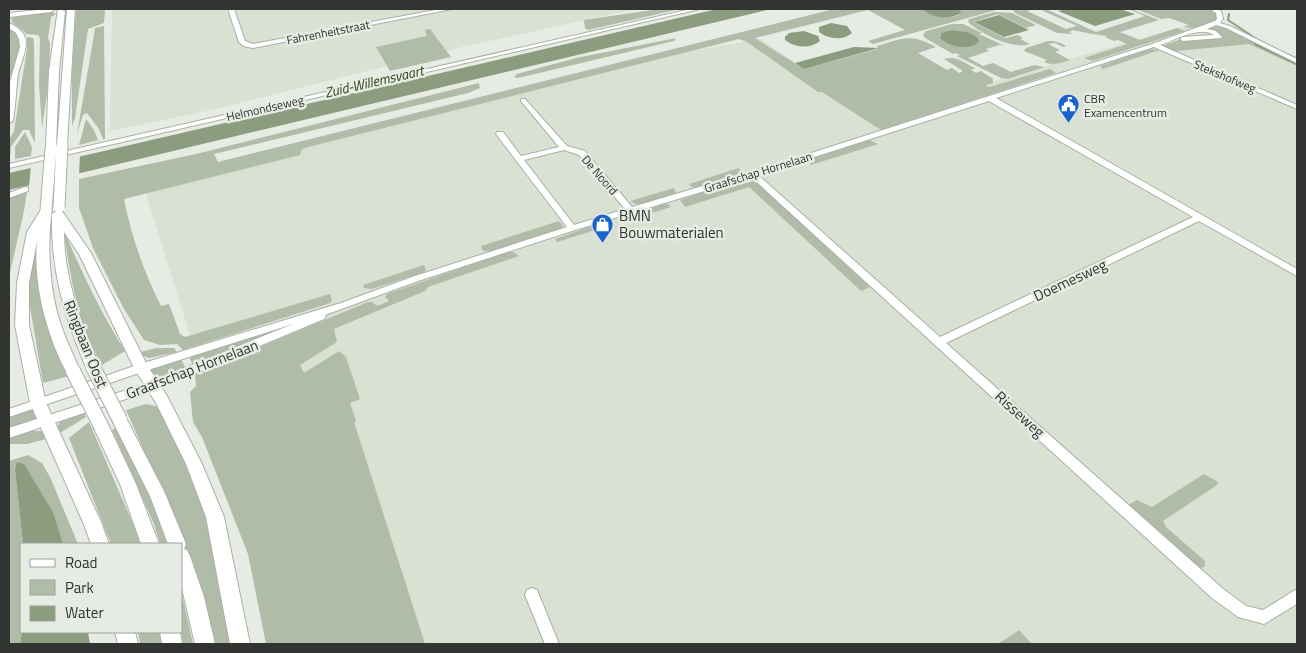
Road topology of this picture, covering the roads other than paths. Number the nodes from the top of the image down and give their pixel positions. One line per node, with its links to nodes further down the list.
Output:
1 (41, 9): 7 (street)
2 (231, 9): 3 (street, Fahrenheitstraat)
3 (449, 9)
4 (698, 9): 23 (street, Helmondseweg)
5 (1213, 9): 9 (street)
6 (61, 10): 7 (street); 27 (main road, Ringbaan Oost, bridge)
7 (29, 12): 8 (street)
8 (9, 15)
9 (1220, 16): 11 (street, Graafschap Hornelaan); 14 (street)
10 (9, 25): 15 (street)
11 (1201, 29): 12 (street, Graafschap Hornelaan); 12 (street, Graafschap Hornelaan)
12 (1172, 39): 13 (street, Graafschap Hornelaan)
13 (1154, 45): 16 (street, Graafschap Hornelaan); 18 (street, Stekshofweg)
14 (1297, 61)
15 (14, 78): 19 (street)
16 (990, 98): 24 (street, Graafschap Hornelaan); 29 (street)
17 (523, 100): 21 (street, De Noord)
18 (1297, 107)
19 (9, 121)
20 (500, 134): 22 (street)
21 (564, 148): 22 (street, De Noord); 28 (street, De Noord)
22 (520, 160): 30 (street)
23 (9, 166)
24 (752, 174): 28 (street, Graafschap Hornelaan); 33 (street, Risseweg)
25 (25, 190): 26 (street)
26 (9, 196)
27 (55, 211): 34 (main road); 36 (main road); 41 (main road, Ringbaan Oost, bridge); 42 (main road, Ringbaan Oost, bridge)
28 (631, 211): 30 (street, Graafschap Hornelaan)
29 (1201, 217): 31 (street); 33 (street, Doemesweg)
30 (572, 228): 32 (street, Graafschap Hornelaan)
31 (1297, 273)
32 (344, 305): 34 (street, Graafschap Hornelaan); 35 (street, Graafschap Hornelaan)
33 (938, 342): 45 (street, Risseweg)
34 (141, 368): 35 (main road); 36 (street, Graafschap Hornelaan)
35 (152, 386): 38 (street, Graafschap Hornelaan); 47 (main road)
36 (38, 403): 37 (street, Graafschap Hornelaan); 38 (main road)
37 (9, 413)
38 (46, 422): 39 (street, Graafschap Hornelaan); 40 (main road)
39 (9, 433)
40 (100, 543)
41 (150, 543)
42 (177, 543)
43 (182, 559): 46 (main road)
44 (532, 595): 48 (street)
45 (1297, 596)
46 (205, 644)
47 (240, 644)
48 (552, 644)

